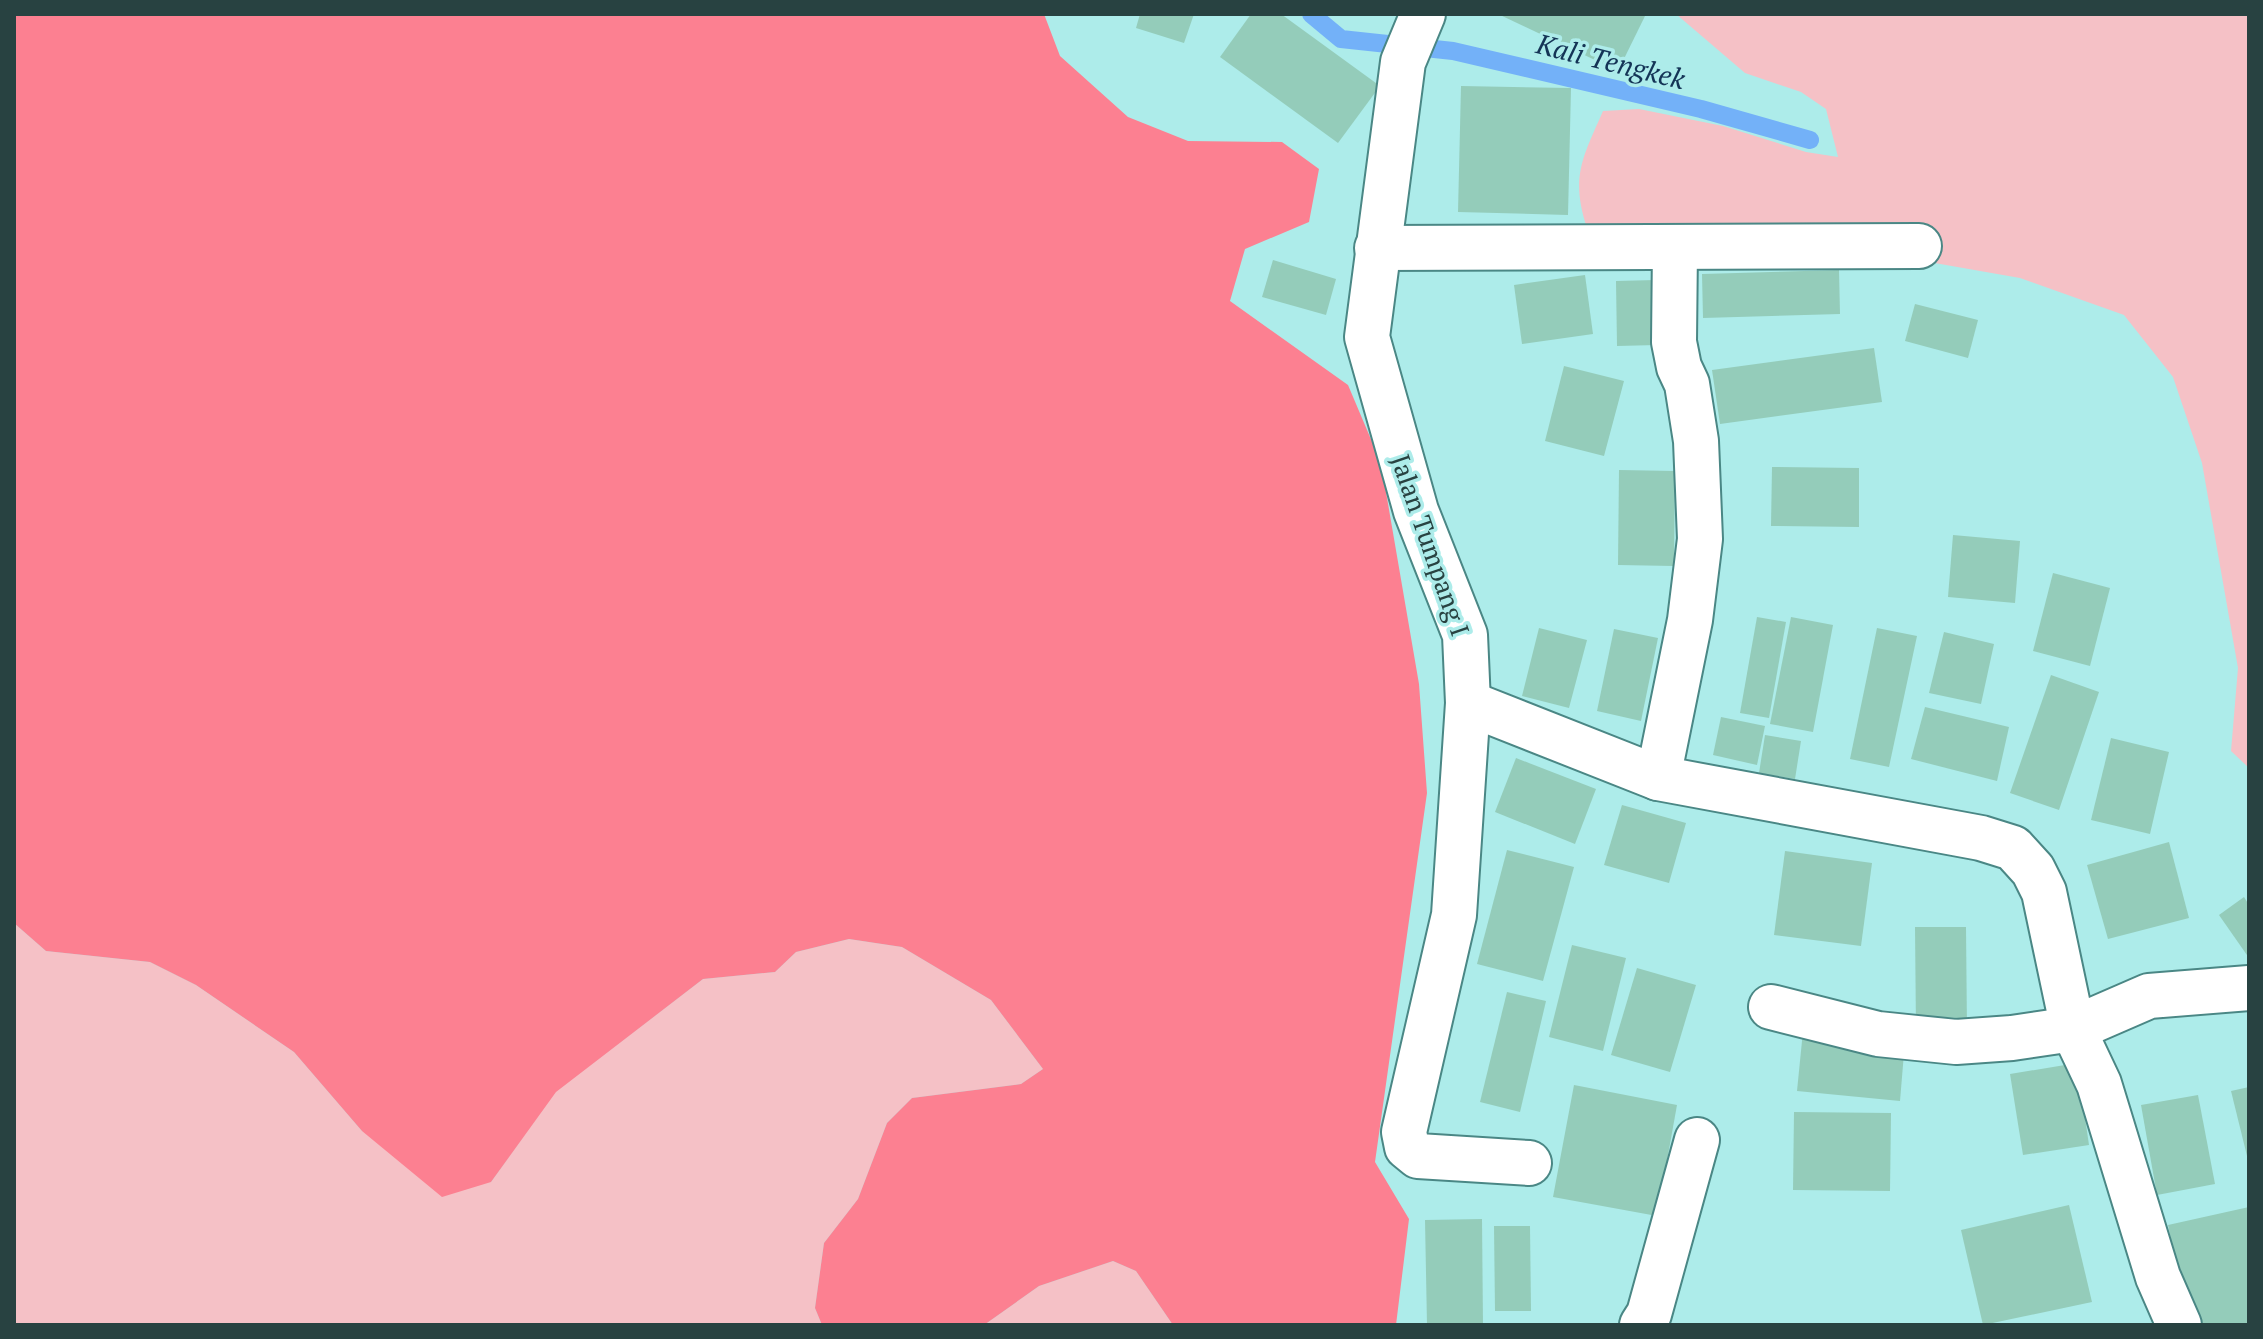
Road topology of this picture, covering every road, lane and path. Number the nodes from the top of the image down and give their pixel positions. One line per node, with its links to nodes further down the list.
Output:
1 (1423, 14): 4 (street, Jalan Tumpang I)
2 (1919, 246): 3 (street)
3 (1675, 247): 4 (street); 6 (street)
4 (1377, 248): 5 (street, Jalan Tumpang I)
5 (1468, 703): 6 (street); 11 (street, Jalan Tumpang I)
6 (1658, 778): 9 (street)
7 (2249, 988): 9 (street)
8 (1771, 1007): 9 (street)
9 (2073, 1029): 13 (street)
10 (1697, 1140): 12 (street)
11 (1529, 1163)
12 (1642, 1325)
13 (2179, 1325)

